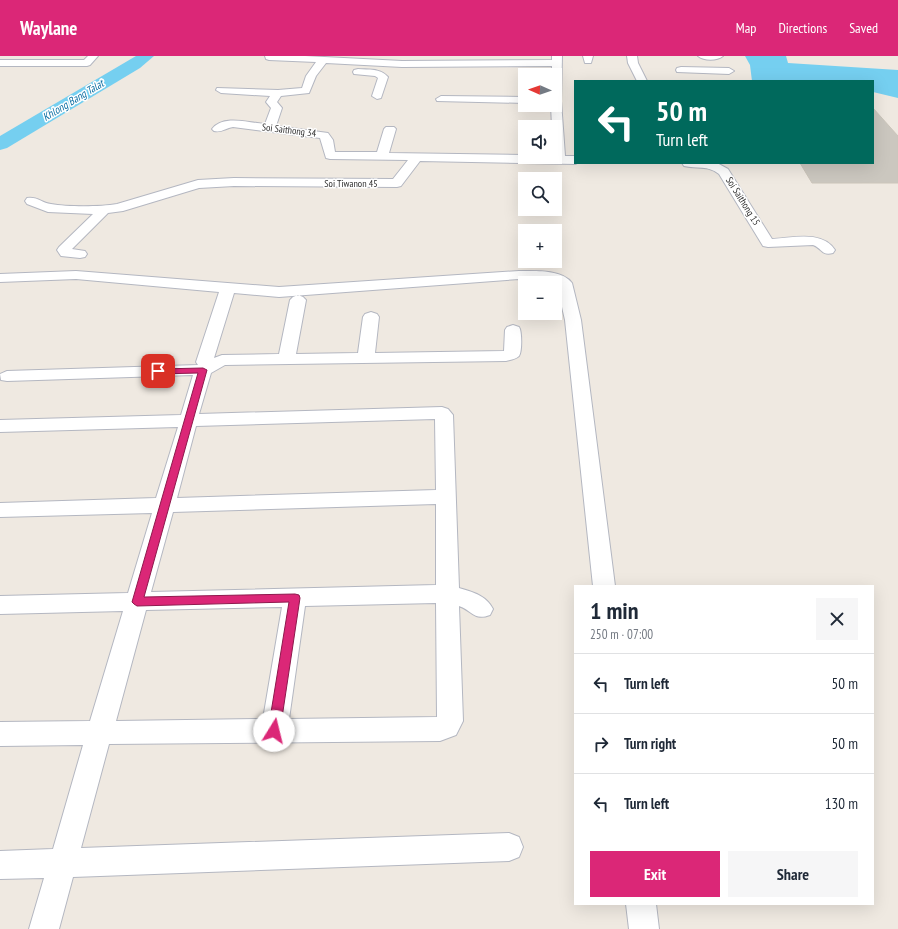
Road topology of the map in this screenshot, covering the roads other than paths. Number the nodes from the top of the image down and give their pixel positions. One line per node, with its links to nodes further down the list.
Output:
1 (93, 56): 6 (street)
2 (632, 56): 12 (street)
3 (703, 56): 4 (street)
4 (718, 56)
5 (269, 57): 7 (street)
6 (16, 59): 9 (street)
7 (331, 59): 8 (street); 10 (street)
8 (558, 59)
9 (2, 67)
10 (314, 71): 15 (street); 16 (street)
11 (728, 71): 13 (street)
12 (642, 80)
13 (688, 80)
14 (221, 90): 15 (street)
15 (278, 93): 19 (street)
16 (377, 96)
17 (441, 99): 18 (street)
18 (518, 100)
19 (269, 128): 20 (street, Soi Saithong 34); 22 (street, Soi Saithong 34)
20 (218, 129)
21 (390, 129): 22 (street)
22 (382, 156): 23 (street, Soi Saithong 34)
23 (417, 157): 24 (street); 29 (street, Soi Tiwanon 45)
24 (518, 158)
25 (562, 159): 26 (street)
26 (574, 160)
27 (711, 164): 30 (street, Soi Saithong 15)
28 (32, 202): 29 (street, Soi Tiwanon 45)
29 (104, 210): 31 (street)
30 (828, 250)
31 (80, 254)
32 (0, 278): 33 (street)
33 (228, 288): 39 (street); 46 (street)
34 (298, 300): 38 (street)
35 (371, 317): 37 (street)
36 (512, 330): 37 (street)
37 (366, 357): 38 (street)
38 (287, 358): 39 (street)
39 (205, 369): 40 (street); 41 (street)
40 (7, 376)
41 (189, 420): 42 (street); 43 (street); 44 (street)
42 (0, 426)
43 (446, 497): 44 (street); 47 (street)
44 (165, 504): 45 (street); 49 (street)
45 (0, 510)
46 (604, 585)
47 (448, 594): 48 (street); 51 (street); 52 (street)
48 (295, 598): 49 (street); 52 (street)
49 (137, 602): 50 (street); 53 (street)
50 (0, 605)
51 (482, 609)
52 (274, 731): 53 (street)
53 (100, 733): 54 (street); 56 (street)
54 (0, 734)
55 (509, 848): 56 (street)
56 (62, 863): 57 (street); 59 (street)
57 (0, 865)
58 (641, 905): 60 (street)
59 (44, 929)
60 (644, 929)

